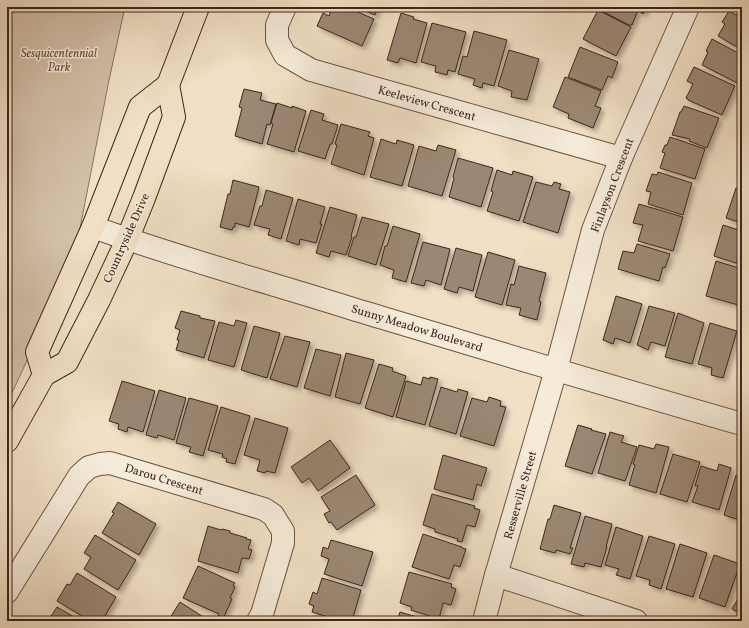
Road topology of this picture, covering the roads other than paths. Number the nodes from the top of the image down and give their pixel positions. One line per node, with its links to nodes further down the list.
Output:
1 (198, 7): 4 (main road)
2 (285, 7): 5 (street, Keeleview Crescent)
3 (688, 7): 5 (street, Finlayson Crescent)
4 (168, 85): 6 (main road); 7 (main road, Countryside Drive)
5 (621, 158): 8 (street, Finlayson Crescent)
6 (93, 227): 7 (street, Sunny Meadow Boulevard); 9 (main road)
7 (127, 240): 8 (street, Sunny Meadow Boulevard); 9 (main road, Countryside Drive)
8 (556, 370): 10 (street, Sunny Meadow Boulevard); 12 (street, Resserville Street)
9 (44, 375): 11 (main road)
10 (742, 424)
11 (7, 441)
12 (496, 575): 15 (street, Resserville Street); 16 (street)
13 (7, 592): 14 (street, Darou Crescent)
14 (258, 621)
15 (484, 621)
16 (636, 621)

